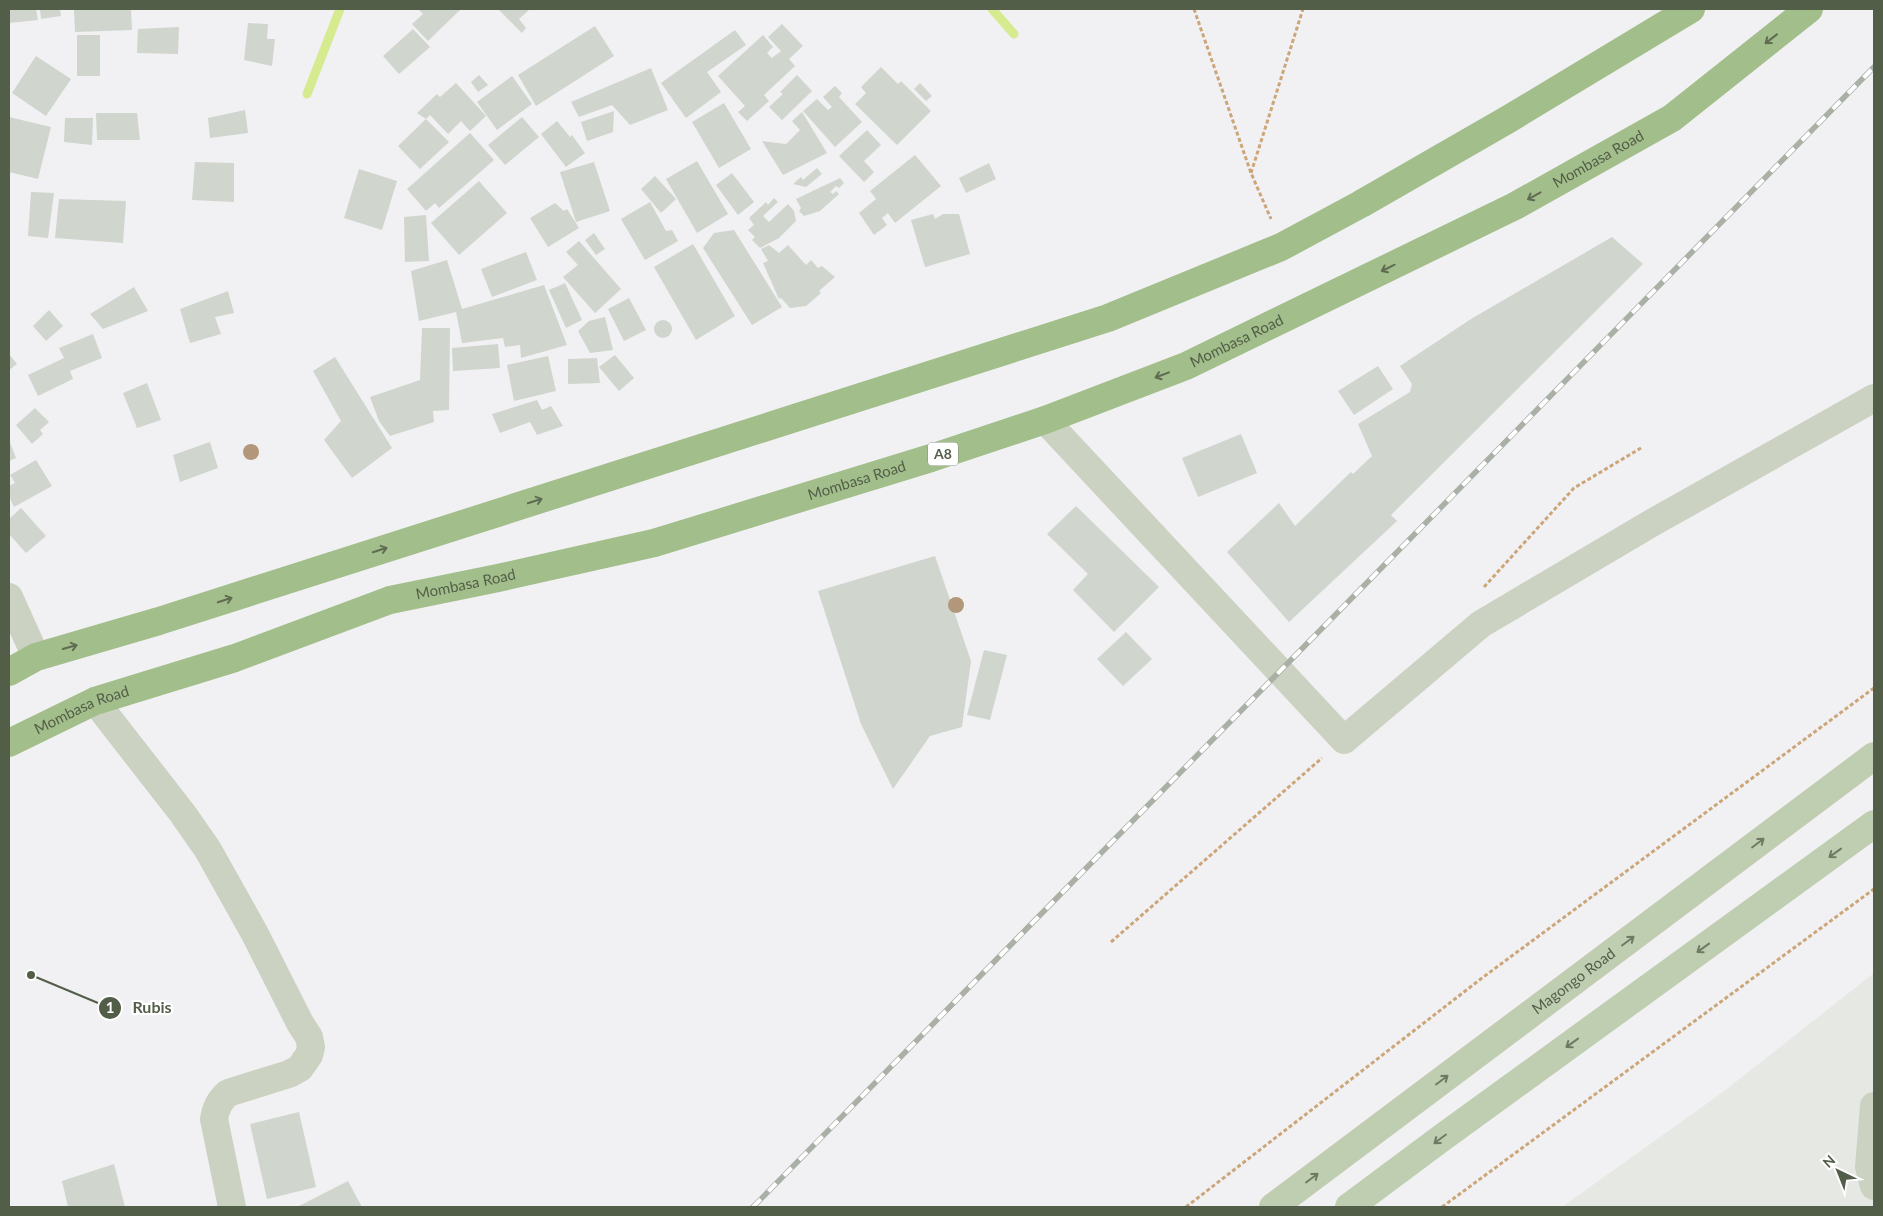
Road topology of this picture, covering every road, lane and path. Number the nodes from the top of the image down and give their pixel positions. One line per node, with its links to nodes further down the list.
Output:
1 (1194, 9): 5 (path)
2 (1302, 9): 5 (path)
3 (1691, 9): 6 (highway)
4 (1809, 9): 8 (highway, Mombasa Road / A8, one-way to 8)
5 (1251, 173): 6 (path)
6 (1281, 247): 12 (highway, one-way to 6)
7 (1874, 398): 11 (street)
8 (1045, 420): 15 (highway, Mombasa Road / A8); 16 (street)
9 (1641, 448): 11 (path)
10 (9, 597): 12 (street)
11 (1481, 624): 16 (street)
12 (36, 657): 13 (highway)
13 (9, 672)
14 (1874, 688): 25 (path)
15 (95, 701): 17 (highway, Mombasa Road / A8); 24 (street)
16 (1344, 740): 21 (path)
17 (9, 743)
18 (1874, 756): 26 (main road, Magongo Road, one-way to 18)
19 (1874, 824): 27 (main road, one-way to 27)
20 (1874, 889): 28 (path)
21 (1111, 942)
22 (1874, 1106): 23 (street)
23 (1874, 1186)
24 (232, 1207)
25 (1186, 1207)
26 (1273, 1207)
27 (1349, 1207)
28 (1442, 1207)

